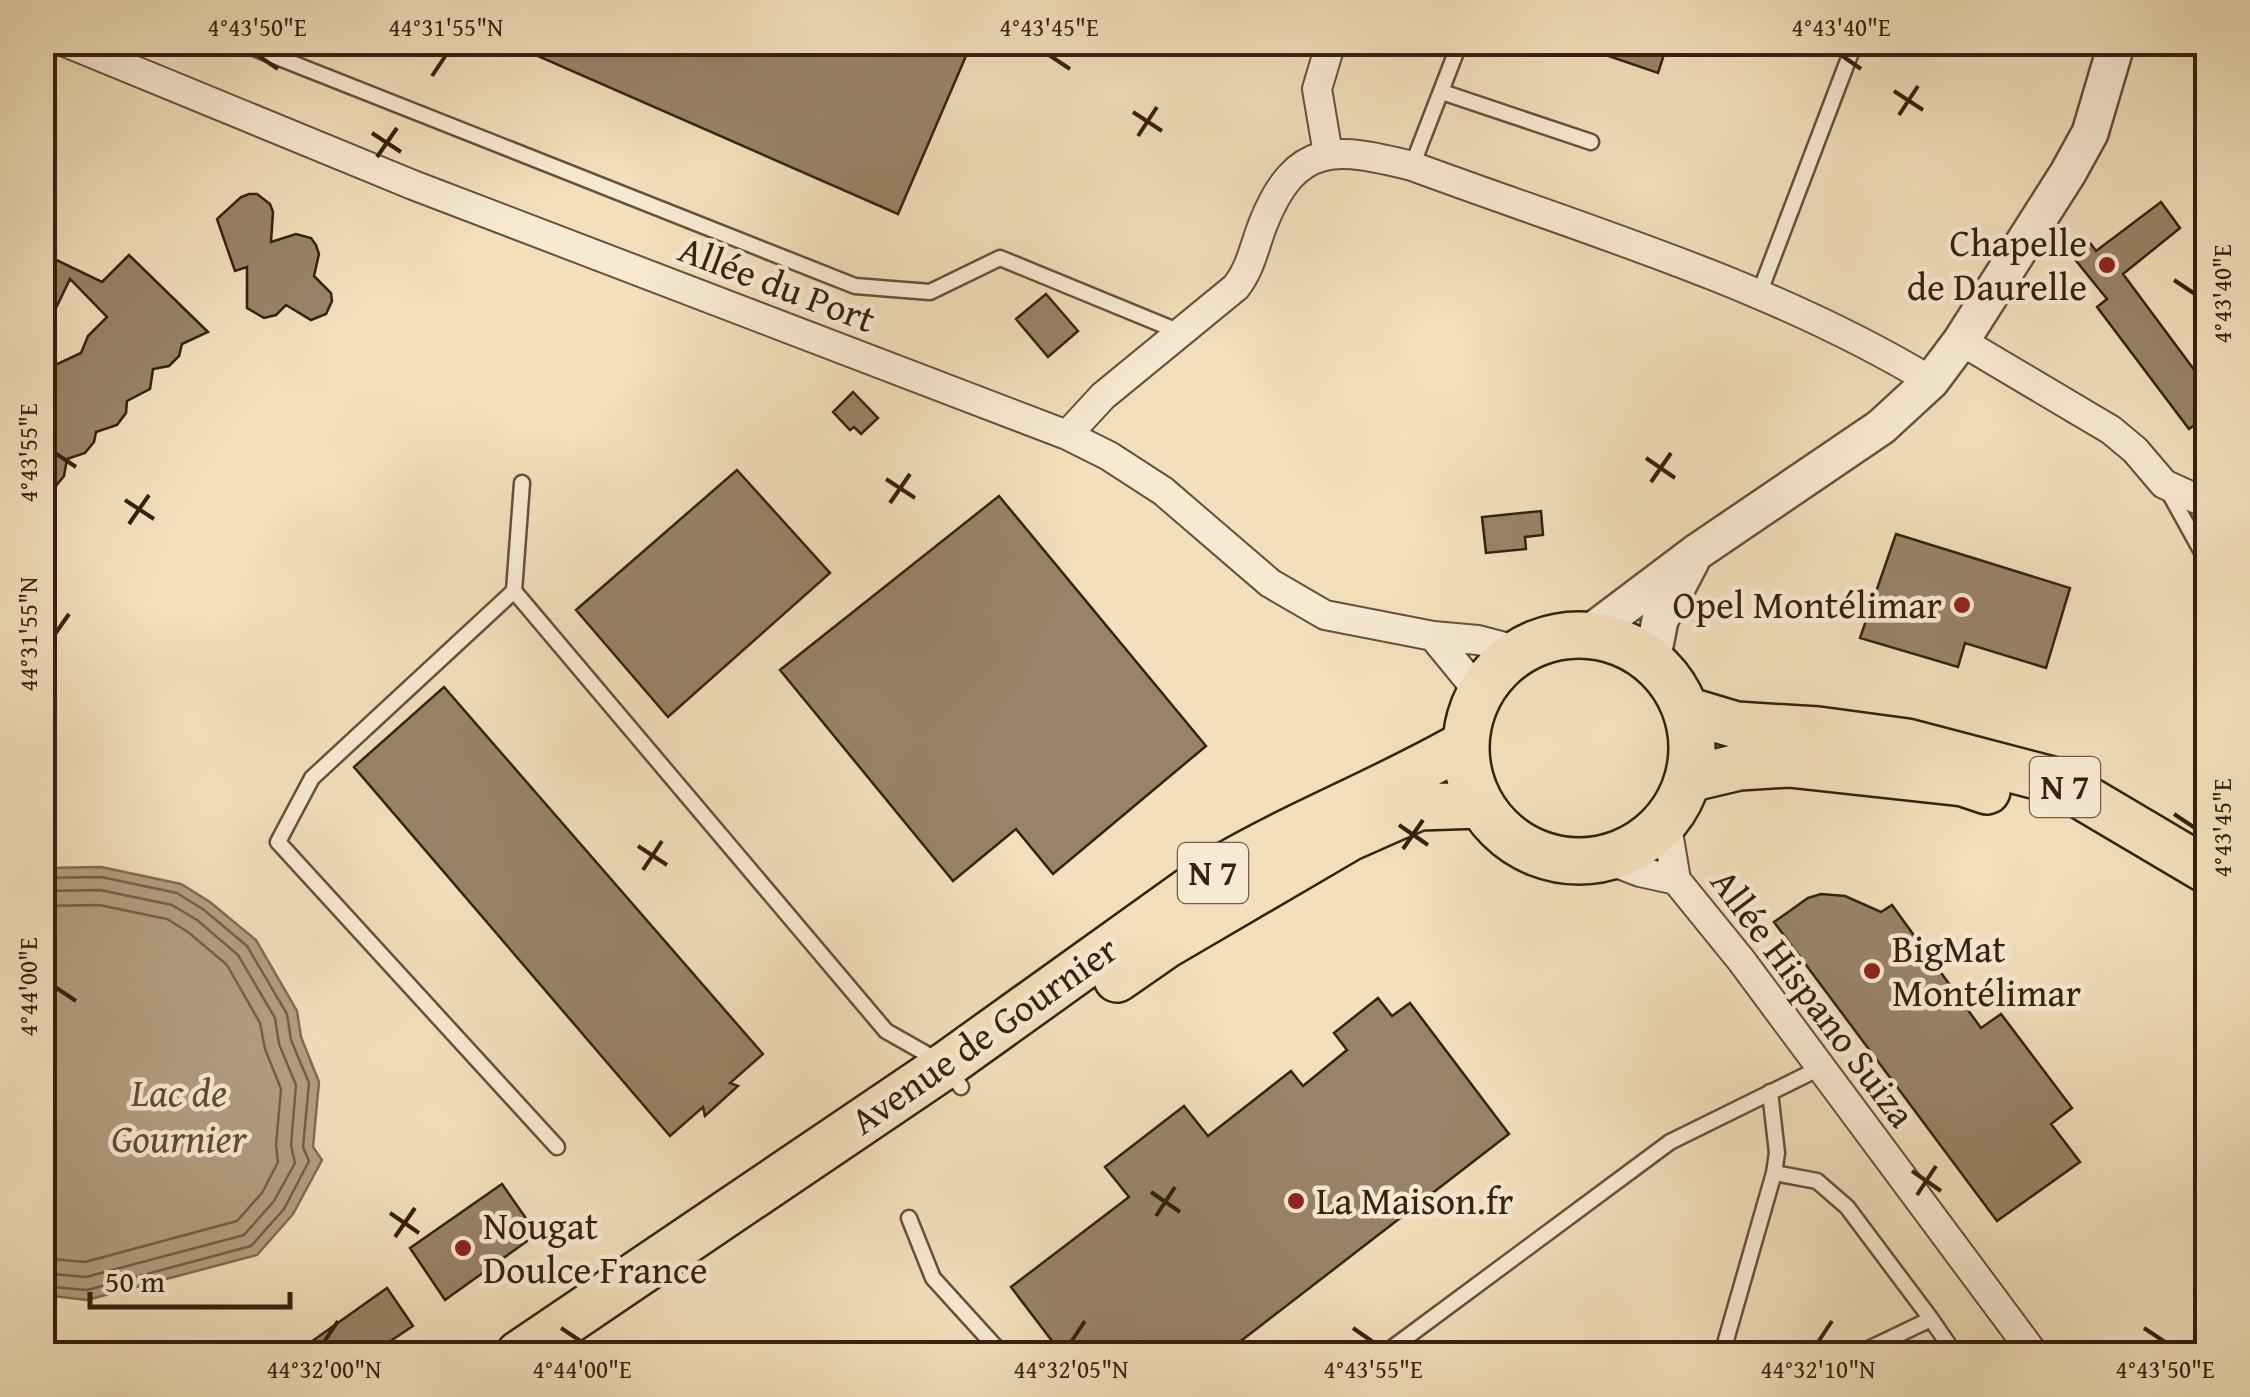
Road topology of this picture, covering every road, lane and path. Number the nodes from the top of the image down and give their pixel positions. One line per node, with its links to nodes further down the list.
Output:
1 (66, 42): 15 (street, Allée du Port)
2 (239, 42): 12 (lane)
3 (1332, 42): 9 (street)
4 (1460, 42): 7 (lane)
5 (1855, 42): 11 (lane)
6 (2116, 48): 13 (street)
7 (1442, 92): 8 (lane); 10 (lane)
8 (1591, 142)
9 (1328, 154): 10 (street); 12 (street)
10 (1412, 166): 11 (street)
11 (1759, 294): 14 (street)
12 (1180, 332): 15 (street)
13 (1961, 342): 14 (street); 17 (street)
14 (1931, 381): 19 (street)
15 (1066, 435): 23 (street, Allée du Port)
16 (522, 483): 21 (lane)
17 (2164, 484): 18 (street); 20 (lane)
18 (2208, 504)
19 (1697, 552): 22 (street); 25 (street)
20 (2208, 562)
21 (514, 592): 36 (lane); 38 (lane)
22 (1587, 635): 24 (main road); 25 (main road)
23 (1434, 636): 24 (street, Allée du Port); 26 (street)
24 (1520, 651): 26 (main road)
25 (1652, 661): 27 (main road)
26 (1482, 690): 28 (main road)
27 (1686, 710): 29 (main road); 33 (main road, N 7)
28 (1466, 744): 30 (main road); 36 (main road, Avenue de Gournier / N 7)
29 (1688, 779): 31 (main road); 33 (main road, N 7)
30 (1480, 805): 32 (main road); 36 (main road, Avenue de Gournier / N 7)
31 (1666, 820): 32 (main road); 34 (street, Allée Hispano Suiza)
32 (1606, 858): 34 (street, Allée Hispano Suiza)
33 (2208, 874)
34 (1676, 880): 35 (street, Allée Hispano Suiza)
35 (1820, 1068): 37 (lane); 49 (street, Allée Hispano Suiza)
36 (953, 1076): 42 (main road, Avenue de Gournier / N 7); 43 (main road, Avenue de Gournier / N 7)
37 (1770, 1092): 39 (lane); 45 (lane)
38 (557, 1147)
39 (1774, 1173): 41 (lane); 46 (lane)
40 (909, 1218): 44 (lane)
41 (1930, 1319): 47 (lane); 48 (lane)
42 (519, 1354)
43 (566, 1354)
44 (1002, 1354)
45 (1384, 1354)
46 (1722, 1354)
47 (1858, 1354)
48 (1956, 1354)
49 (2034, 1354)

